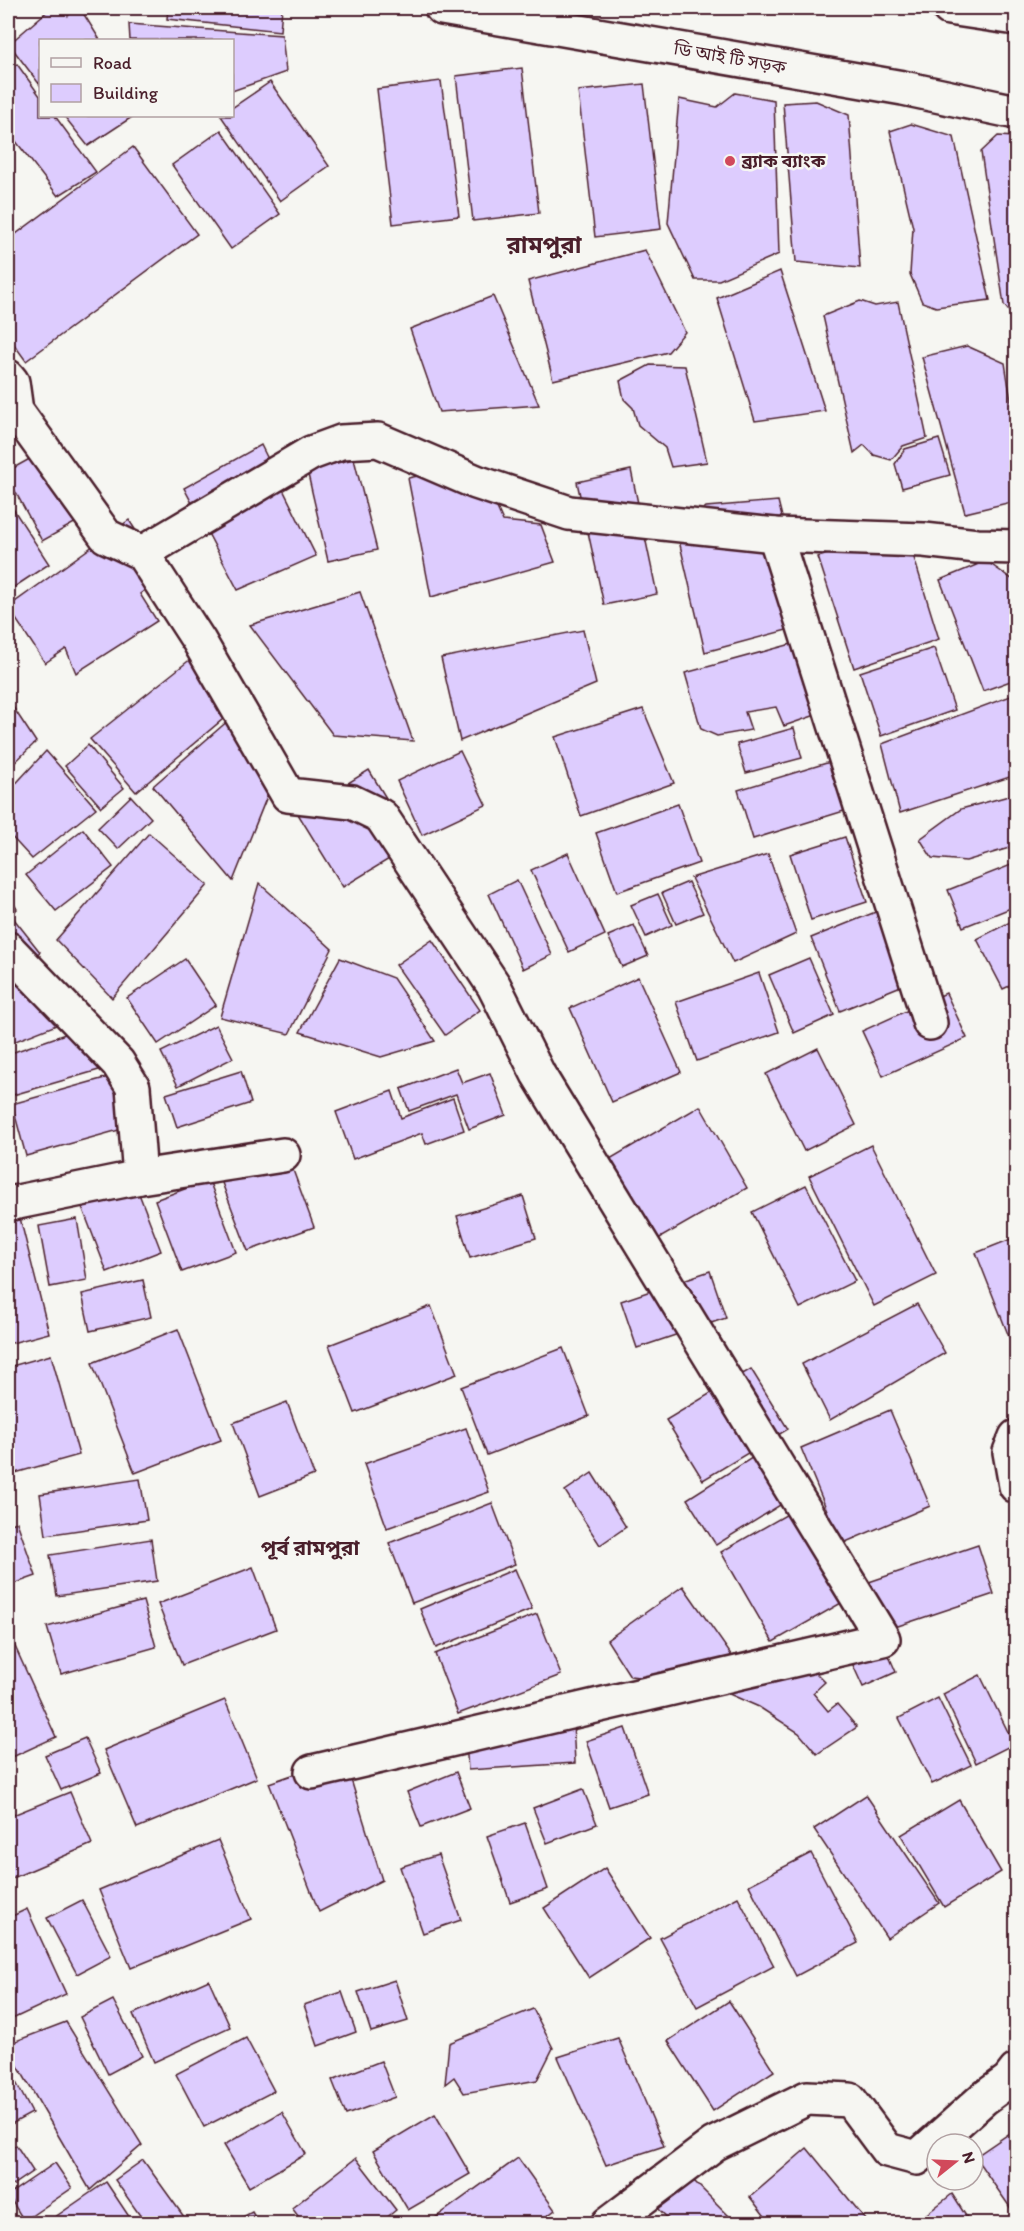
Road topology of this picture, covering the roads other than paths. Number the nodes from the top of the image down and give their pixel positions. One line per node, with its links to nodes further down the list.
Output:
1 (442, 8): 4 (street, ডি আই টি সড়ক)
2 (964, 9): 3 (street)
3 (1017, 18)
4 (1017, 112)
5 (8, 376): 8 (street)
6 (775, 535): 7 (street); 8 (street); 10 (street)
7 (1017, 547)
8 (142, 553): 16 (street)
9 (8, 949): 12 (street)
10 (930, 1023)
11 (283, 1155): 12 (street)
12 (140, 1177): 13 (street)
13 (8, 1204)
14 (1017, 1437): 15 (street)
15 (1017, 1486)
16 (312, 1772)
17 (1017, 2071): 18 (street)
18 (608, 2223)

